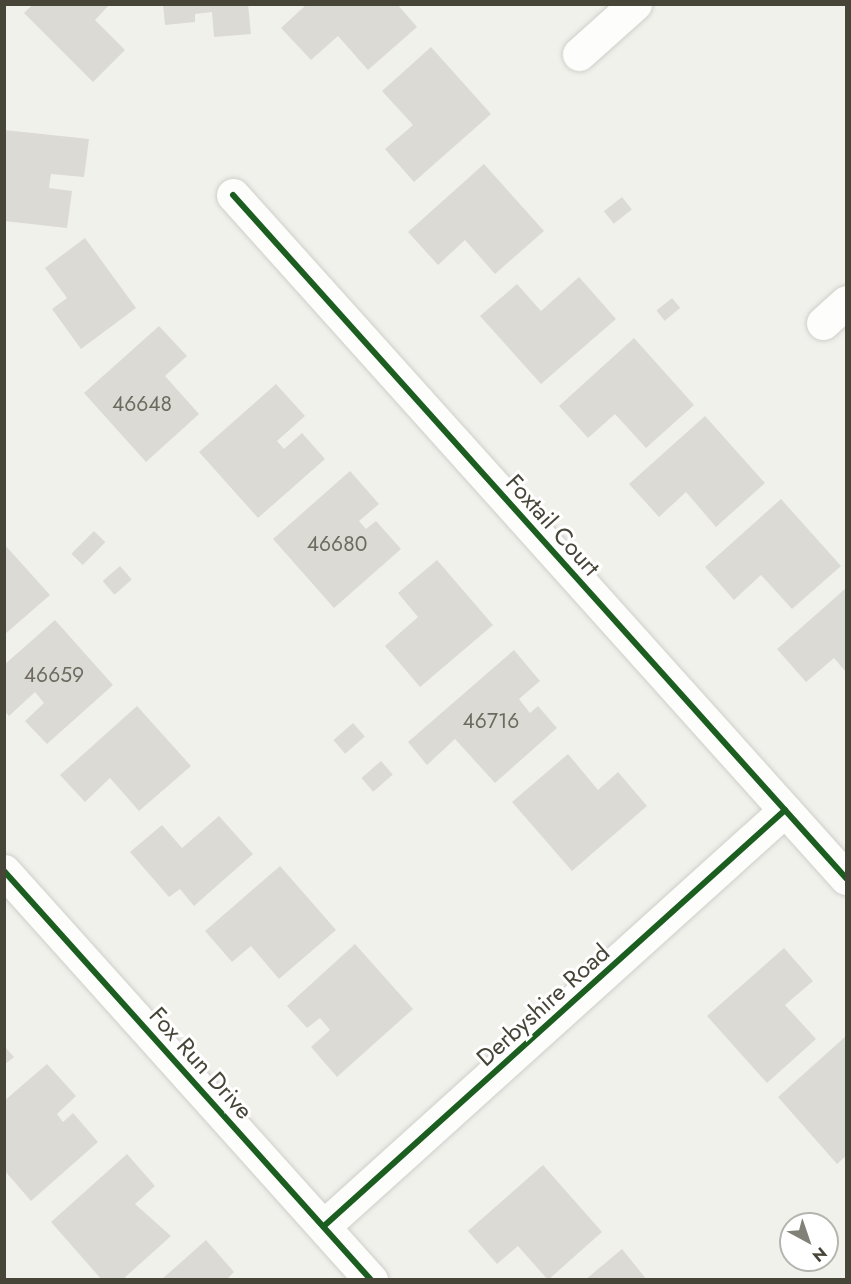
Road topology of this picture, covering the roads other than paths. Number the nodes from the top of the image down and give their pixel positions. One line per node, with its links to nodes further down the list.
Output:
1 (635, 4): 2 (street)
2 (579, 54)
3 (233, 195): 4 (street, Foxtail Court)
4 (785, 810): 6 (street, Foxtail Court); 7 (street, Derbyshire Road)
5 (4, 871): 7 (street, Fox Run Drive)
6 (846, 878)
7 (324, 1226): 8 (street, Fox Run Drive)
8 (371, 1280)

